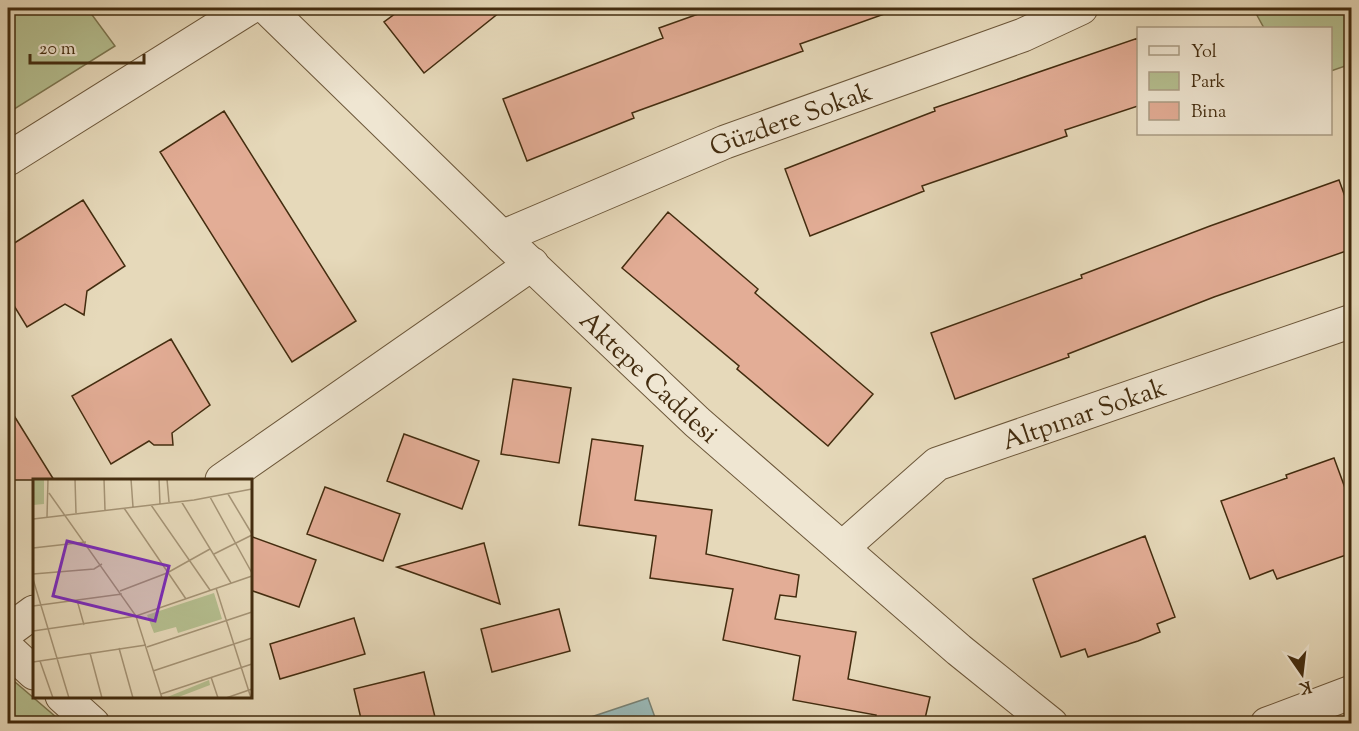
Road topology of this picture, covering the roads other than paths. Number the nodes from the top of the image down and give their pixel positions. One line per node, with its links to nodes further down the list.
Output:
1 (249, 8): 5 (street)
2 (267, 8): 6 (street, Aktepe Caddesi)
3 (1081, 8): 4 (street, Güzdere Sokak)
4 (1043, 15): 6 (street, Güzdere Sokak)
5 (8, 159)
6 (502, 237): 7 (street, Aktepe Caddesi)
7 (532, 264): 9 (street); 10 (street, Aktepe Caddesi)
8 (1352, 321): 10 (street, Altpınar Sokak)
9 (223, 479)
10 (842, 548): 18 (street, Aktepe Caddesi)
11 (33, 613): 12 (street)
12 (8, 631)
13 (8, 649): 14 (street)
14 (33, 672)
15 (1352, 692): 19 (street)
16 (64, 698): 17 (street)
17 (93, 723)
18 (1051, 723)
19 (1267, 723)

